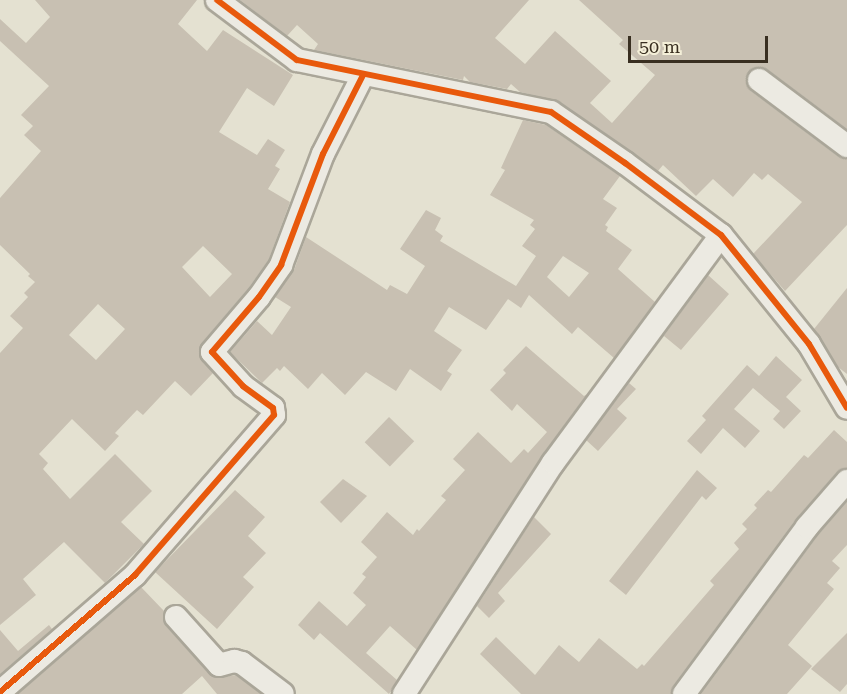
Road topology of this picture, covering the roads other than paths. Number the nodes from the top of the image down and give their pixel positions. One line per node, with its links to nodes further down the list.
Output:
1 (217, 0): 2 (street)
2 (363, 75): 5 (street); 9 (street)
3 (759, 80): 4 (street)
4 (847, 146)
5 (721, 235): 6 (street); 11 (street)
6 (847, 408)
7 (847, 481): 12 (street)
8 (176, 617): 10 (street)
9 (0, 692)
10 (283, 694)
11 (404, 694)
12 (684, 694)

